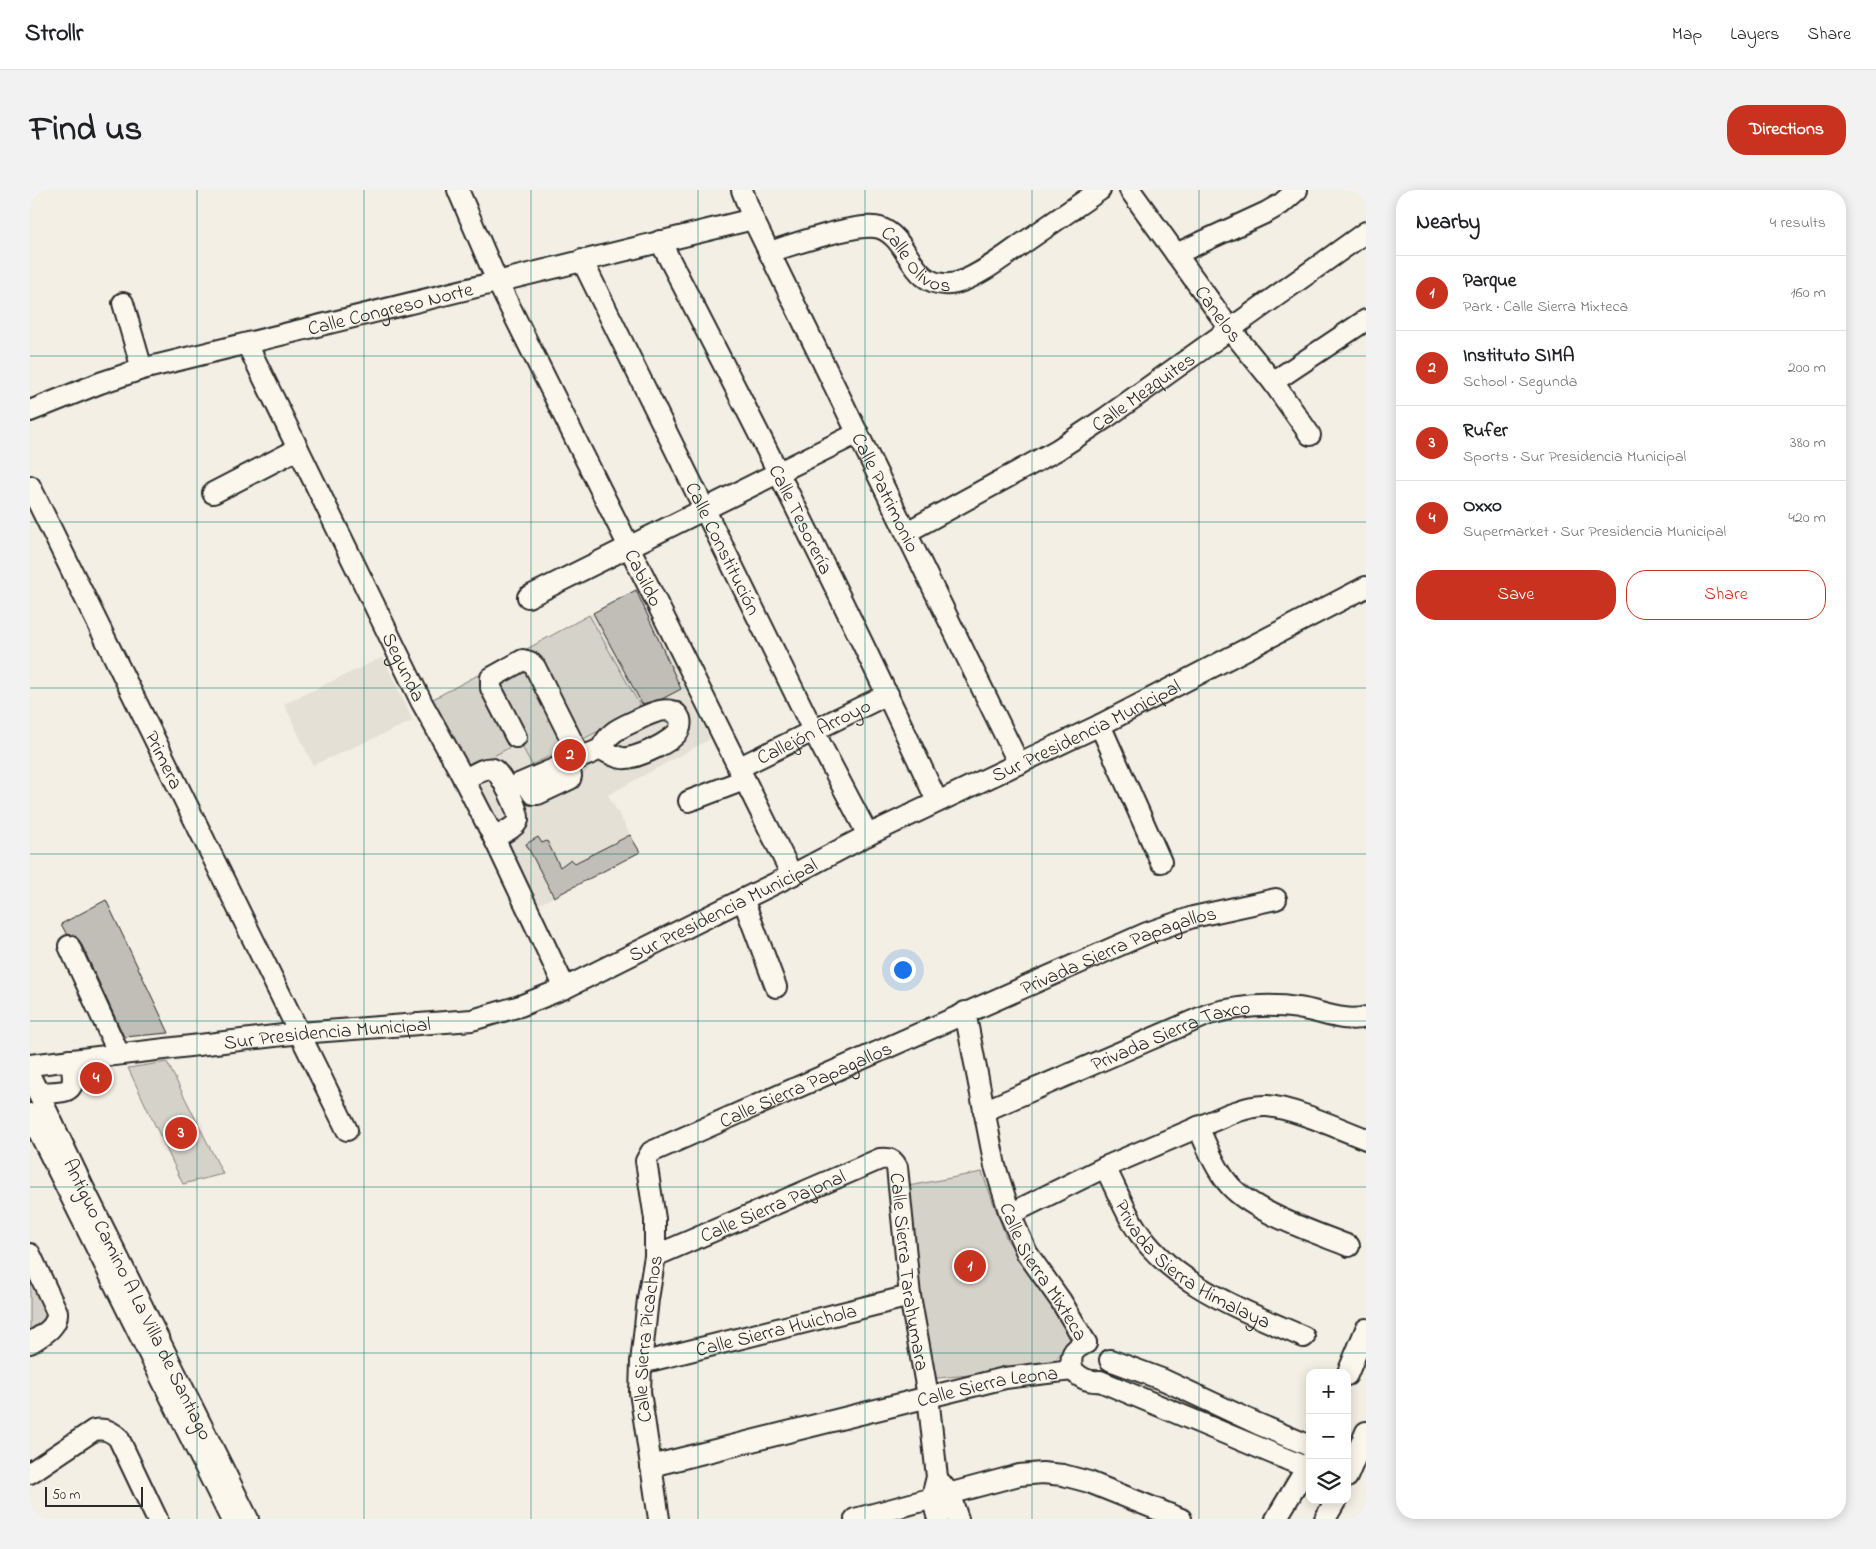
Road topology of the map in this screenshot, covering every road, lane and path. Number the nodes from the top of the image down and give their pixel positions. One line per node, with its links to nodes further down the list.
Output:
1 (458, 190): 12 (street, Cabildo)
2 (742, 190): 6 (street, Calle Patrimonio)
3 (1100, 190): 9 (street, Calle Olivos)
4 (1130, 190): 10 (street, Canelos)
5 (1297, 190): 10 (street)
6 (753, 219): 8 (street, Calle Congreso Norte); 9 (street, Calle Patrimonio)
7 (1366, 232): 15 (street, Calle Mezquites)
8 (660, 241): 11 (street, Calle Congreso Norte); 23 (street, Calle Tesorería)
9 (769, 252): 20 (street, Calle Patrimonio)
10 (1176, 254): 15 (street, Canelos)
11 (582, 260): 12 (street, Calle Congreso Norte); 26 (street, Calle Constitución)
12 (497, 281): 16 (street, Calle Congreso Norte); 28 (street, Cabildo)
13 (123, 303): 17 (street)
14 (1366, 320): 18 (street)
15 (1230, 329): 18 (street, Canelos); 27 (street, Calle Mezquites)
16 (247, 344): 17 (street, Calle Congreso Norte); 22 (street, Segunda)
17 (142, 369): 19 (street, Calle Congreso Norte)
18 (1274, 382): 21 (street, Canelos)
19 (30, 411)
20 (858, 434): 23 (street); 27 (street, Calle Patrimonio)
21 (1310, 435)
22 (298, 449): 25 (street); 39 (street, Segunda)
23 (780, 473): 26 (street); 31 (street, Calle Tesorería)
24 (30, 486): 54 (street, Primera)
25 (213, 493)
26 (705, 510): 28 (street); 33 (street, Calle Constitución)
27 (907, 532): 37 (street, Calle Patrimonio)
28 (629, 548): 30 (street); 38 (street, Cabildo)
29 (1366, 587): 32 (street, Sur Presidencia Municipal)
30 (528, 597)
31 (888, 694): 33 (street, Callejón Arroyo); 42 (street, Calle Tesorería)
32 (1100, 725): 37 (street, Sur Presidencia Municipal); 45 (street)
33 (813, 730): 38 (street, Callejón Arroyo); 43 (street, Calle Constitución)
34 (516, 737): 36 (street)
35 (602, 749): 36 (street)
36 (573, 761): 40 (street)
37 (1019, 764): 42 (street, Sur Presidencia Municipal)
38 (741, 774): 41 (street, Callejón Arroyo); 46 (street, Cabildo)
39 (464, 780): 40 (street); 44 (street, Segunda)
40 (517, 786): 44 (street)
41 (690, 801)
42 (937, 801): 43 (street, Sur Presidencia Municipal)
43 (868, 835): 46 (street, Sur Presidencia Municipal)
44 (494, 838): 51 (street, Segunda)
45 (1161, 862)
46 (792, 875): 47 (street, Sur Presidencia Municipal)
47 (743, 899): 50 (street); 51 (street, Sur Presidencia Municipal)
48 (1276, 899): 52 (street, Privada Sierra Papagallos)
49 (69, 946): 55 (street)
50 (776, 987)
51 (565, 988): 54 (street, Sur Presidencia Municipal)
52 (965, 1012): 59 (street, Calle Sierra Mixteca); 64 (street, Calle Sierra Papagallos)
53 (1366, 1017): 59 (street, Privada Sierra Taxco)
54 (300, 1033): 55 (street, Sur Presidencia Municipal); 62 (street, Primera)
55 (118, 1054): 56 (street, Sur Presidencia Municipal)
56 (70, 1060): 57 (street, Sur Presidencia Municipal); 58 (street)
57 (30, 1066)
58 (34, 1084): 95 (street, Antiguo Camino A La Villa de Santiago)
59 (984, 1111): 67 (street, Calle Sierra Mixteca)
60 (30, 1114): 94 (street)
61 (1198, 1127): 63 (street); 66 (street); 68 (street)
62 (347, 1130)
63 (1366, 1139)
64 (647, 1156): 69 (street, Calle Sierra Picachos)
65 (891, 1159): 69 (street, Calle Sierra Pajonal); 71 (street, Calle Sierra Tarahumara)
66 (1105, 1167): 67 (street); 73 (street, Privada Sierra Himalaya)
67 (1010, 1214): 75 (street, Calle Sierra Mixteca)
68 (1349, 1246)
69 (655, 1256): 77 (street, Calle Sierra Picachos)
70 (31, 1259): 74 (street)
71 (910, 1296): 77 (street, Calle Sierra Huichola); 81 (street, Calle Sierra Tarahumara)
72 (1366, 1329): 78 (street)
73 (1304, 1338)
74 (30, 1343)
75 (1086, 1343): 76 (street, Calle Sierra Mixteca); 79 (street)
76 (1110, 1360): 80 (street); 82 (street, Calle Sierra Mixteca)
77 (641, 1363): 88 (street, Calle Sierra Picachos)
78 (1349, 1369)
79 (1072, 1370): 80 (street, Calle Sierra Leona); 81 (street, Calle Sierra Leona)
80 (1100, 1381): 84 (street, Calle Sierra Leona)
81 (928, 1396): 88 (street, Calle Sierra Leona); 91 (street, Calle Sierra Tarahumara)
82 (1258, 1424): 84 (street); 85 (street, Calle Sierra Mixteca)
83 (1366, 1432): 87 (street)
84 (1249, 1443): 86 (street, Calle Sierra Leona)
85 (1306, 1444)
86 (1306, 1465)
87 (1351, 1465)
88 (651, 1466): 96 (street, Calle Sierra Picachos)
89 (1306, 1471): 101 (street)
90 (30, 1473): 93 (street)
91 (939, 1489): 97 (street); 98 (street, Calle Sierra Tarahumara); 99 (street, Calle Sierra Tarahumara); 100 (street)
92 (1334, 1504): 102 (street)
93 (149, 1516)
94 (231, 1519)
95 (248, 1519)
96 (659, 1519)
97 (855, 1519)
98 (938, 1519)
99 (958, 1519)
100 (1181, 1519)
101 (1276, 1519)
102 (1326, 1519)

